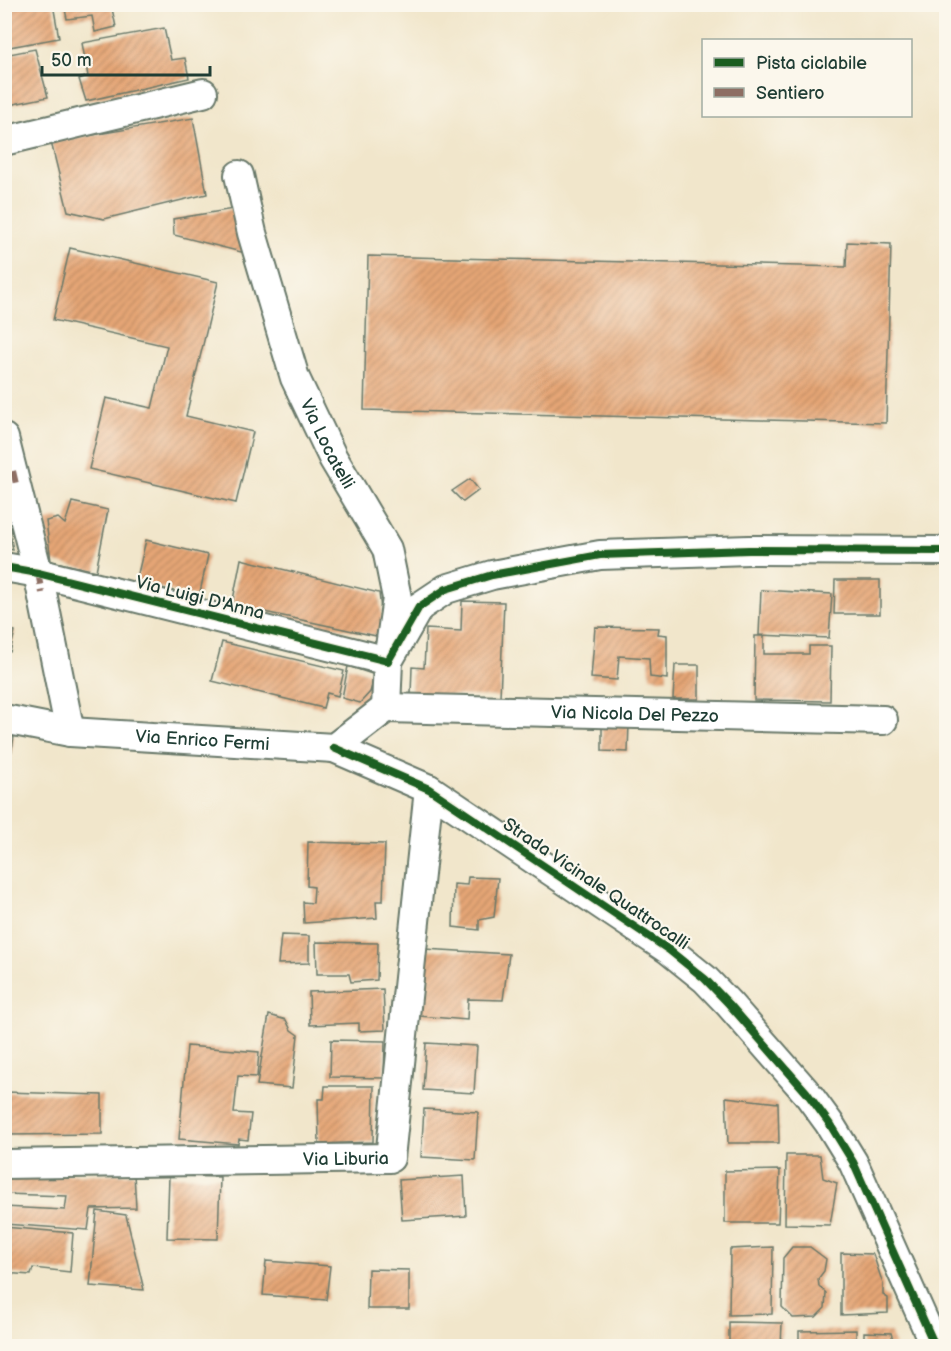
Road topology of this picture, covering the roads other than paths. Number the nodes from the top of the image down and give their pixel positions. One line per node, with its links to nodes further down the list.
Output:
1 (203, 93): 2 (street)
2 (4, 141)
3 (238, 175): 8 (street, Via Locatelli)
4 (4, 438): 7 (street)
5 (946, 550): 8 (street)
6 (4, 567): 7 (street, Via Luigi D'Anna)
7 (40, 583): 8 (street, Via Luigi D'Anna); 12 (street)
8 (388, 661): 9 (street, Via Locatelli)
9 (386, 708): 11 (street, Via Nicola Del Pezzo); 13 (street)
10 (4, 719): 12 (street, Via Enrico Fermi)
11 (883, 720)
12 (70, 732): 13 (street, Via Enrico Fermi)
13 (334, 748): 14 (street, Strada Vicinale Quattrocalli)
14 (429, 789): 15 (street, Via Liburia); 16 (street, Strada Vicinale Quattrocalli)
15 (4, 1164)
16 (935, 1347)

